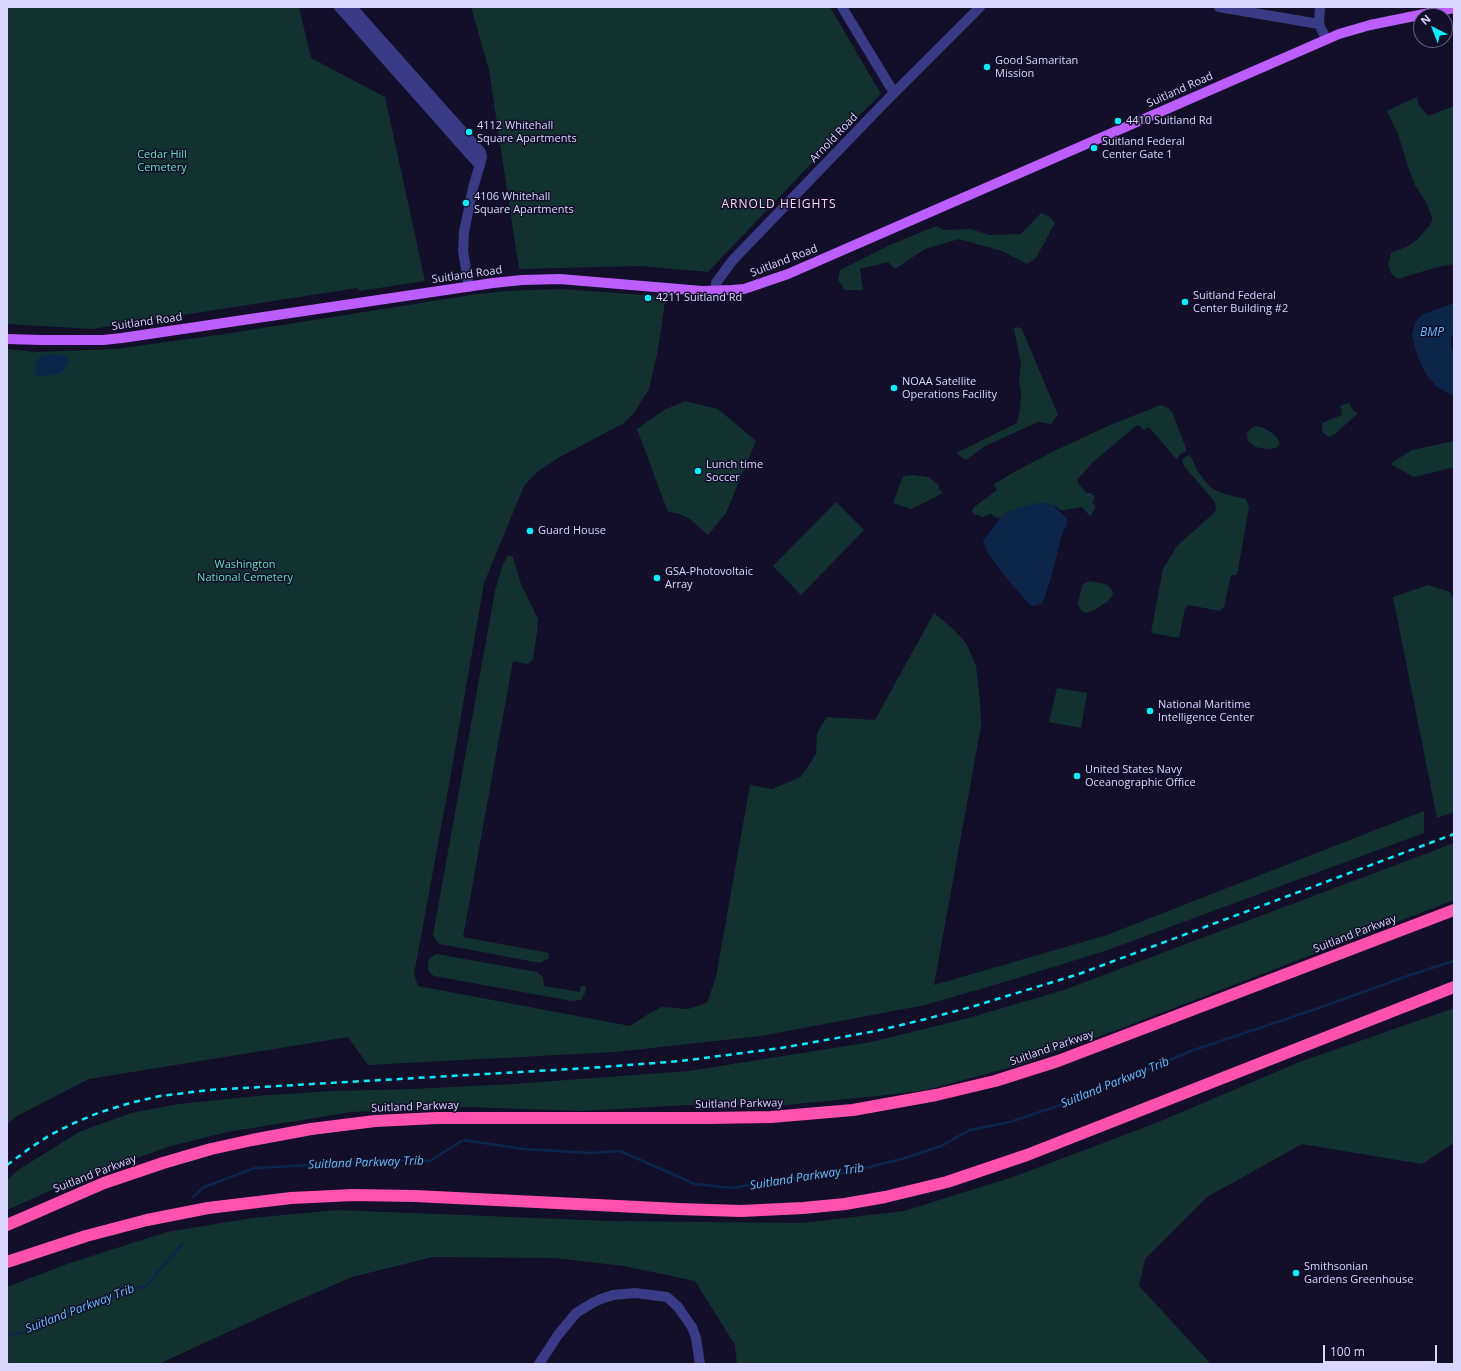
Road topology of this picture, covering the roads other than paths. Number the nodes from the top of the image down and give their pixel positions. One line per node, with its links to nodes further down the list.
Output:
1 (339, 7): 11 (street)
2 (352, 7): 11 (street)
3 (842, 7): 10 (street)
4 (980, 7): 10 (street, Arnold Road)
5 (1219, 7): 8 (street)
6 (1320, 7): 8 (street)
7 (1454, 8): 9 (main road, Suitland Road)
8 (1319, 24): 9 (street)
9 (1326, 39): 13 (main road, Suitland Road)
10 (894, 93): 13 (street, Arnold Road)
11 (480, 166): 12 (street)
12 (469, 287): 13 (main road, Suitland Road); 14 (main road, Suitland Road)
13 (716, 291)
14 (7, 339)
15 (1454, 910): 17 (highway, Suitland Parkway)
16 (1454, 987): 18 (highway)
17 (7, 1224)
18 (7, 1262)
19 (540, 1364): 20 (street)
20 (700, 1364)

